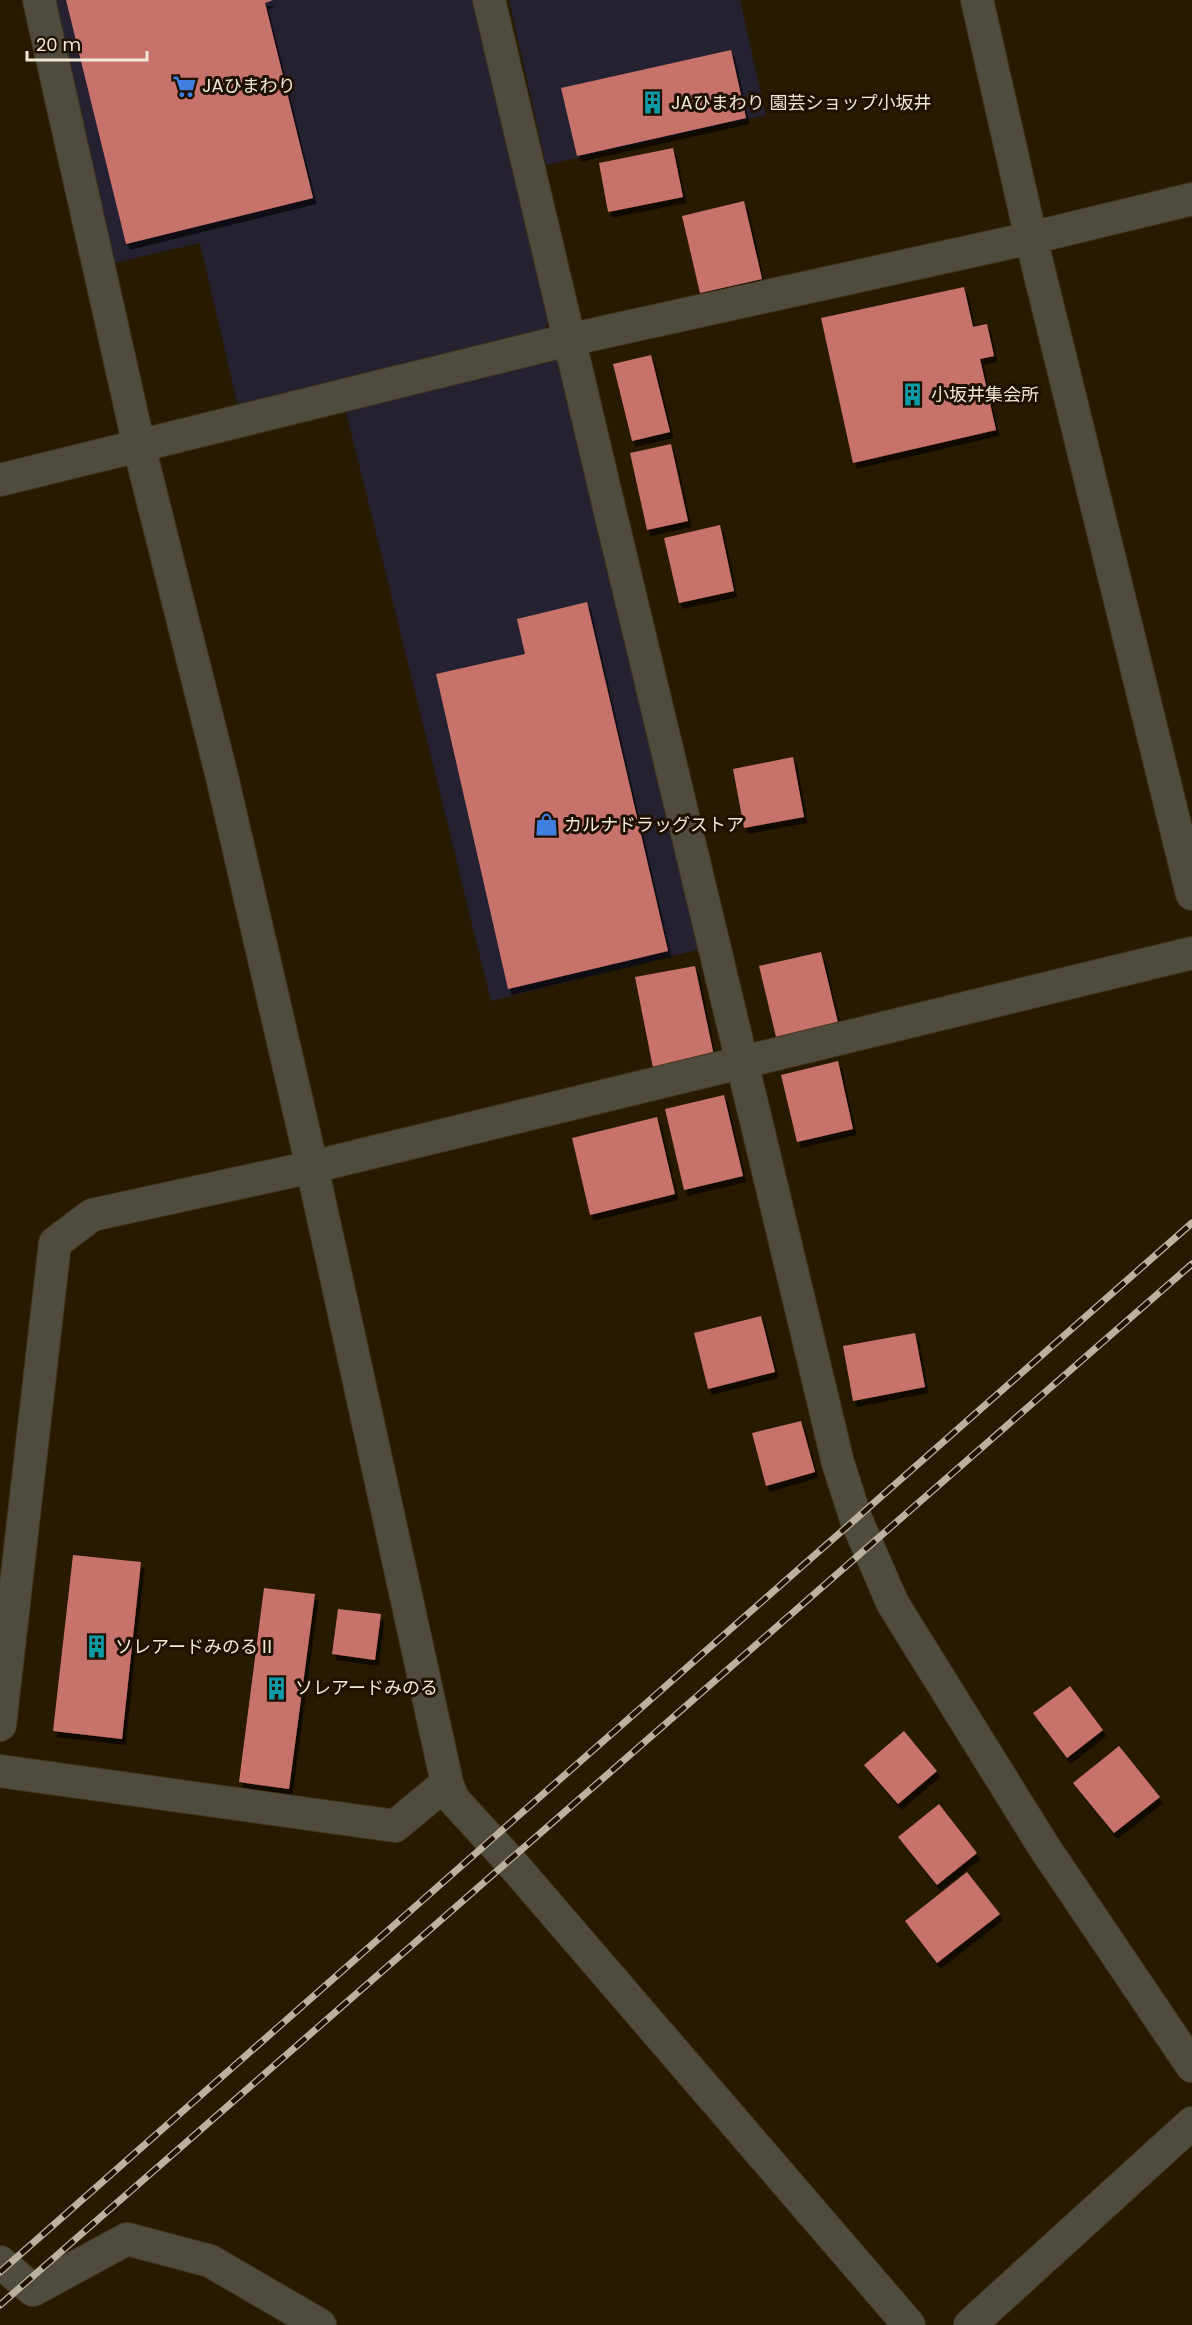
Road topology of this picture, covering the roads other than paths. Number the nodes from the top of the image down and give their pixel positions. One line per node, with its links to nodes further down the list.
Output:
1 (39, 0): 7 (street)
2 (489, 0): 6 (street)
3 (977, 0): 5 (street)
4 (1192, 199): 5 (street)
5 (1031, 238): 6 (street); 9 (street)
6 (568, 340): 7 (street); 11 (street)
7 (140, 446): 8 (street); 12 (street)
8 (0, 480)
9 (1192, 894)
10 (1192, 952): 11 (street)
11 (741, 1064): 12 (street); 16 (street)
12 (312, 1167): 13 (street); 15 (street)
13 (0, 1725)
14 (0, 1771): 15 (street)
15 (447, 1783): 20 (street)
16 (1192, 2066)
17 (1192, 2123): 21 (street)
18 (0, 2262): 19 (street)
19 (320, 2325)
20 (909, 2325)
21 (970, 2325)

